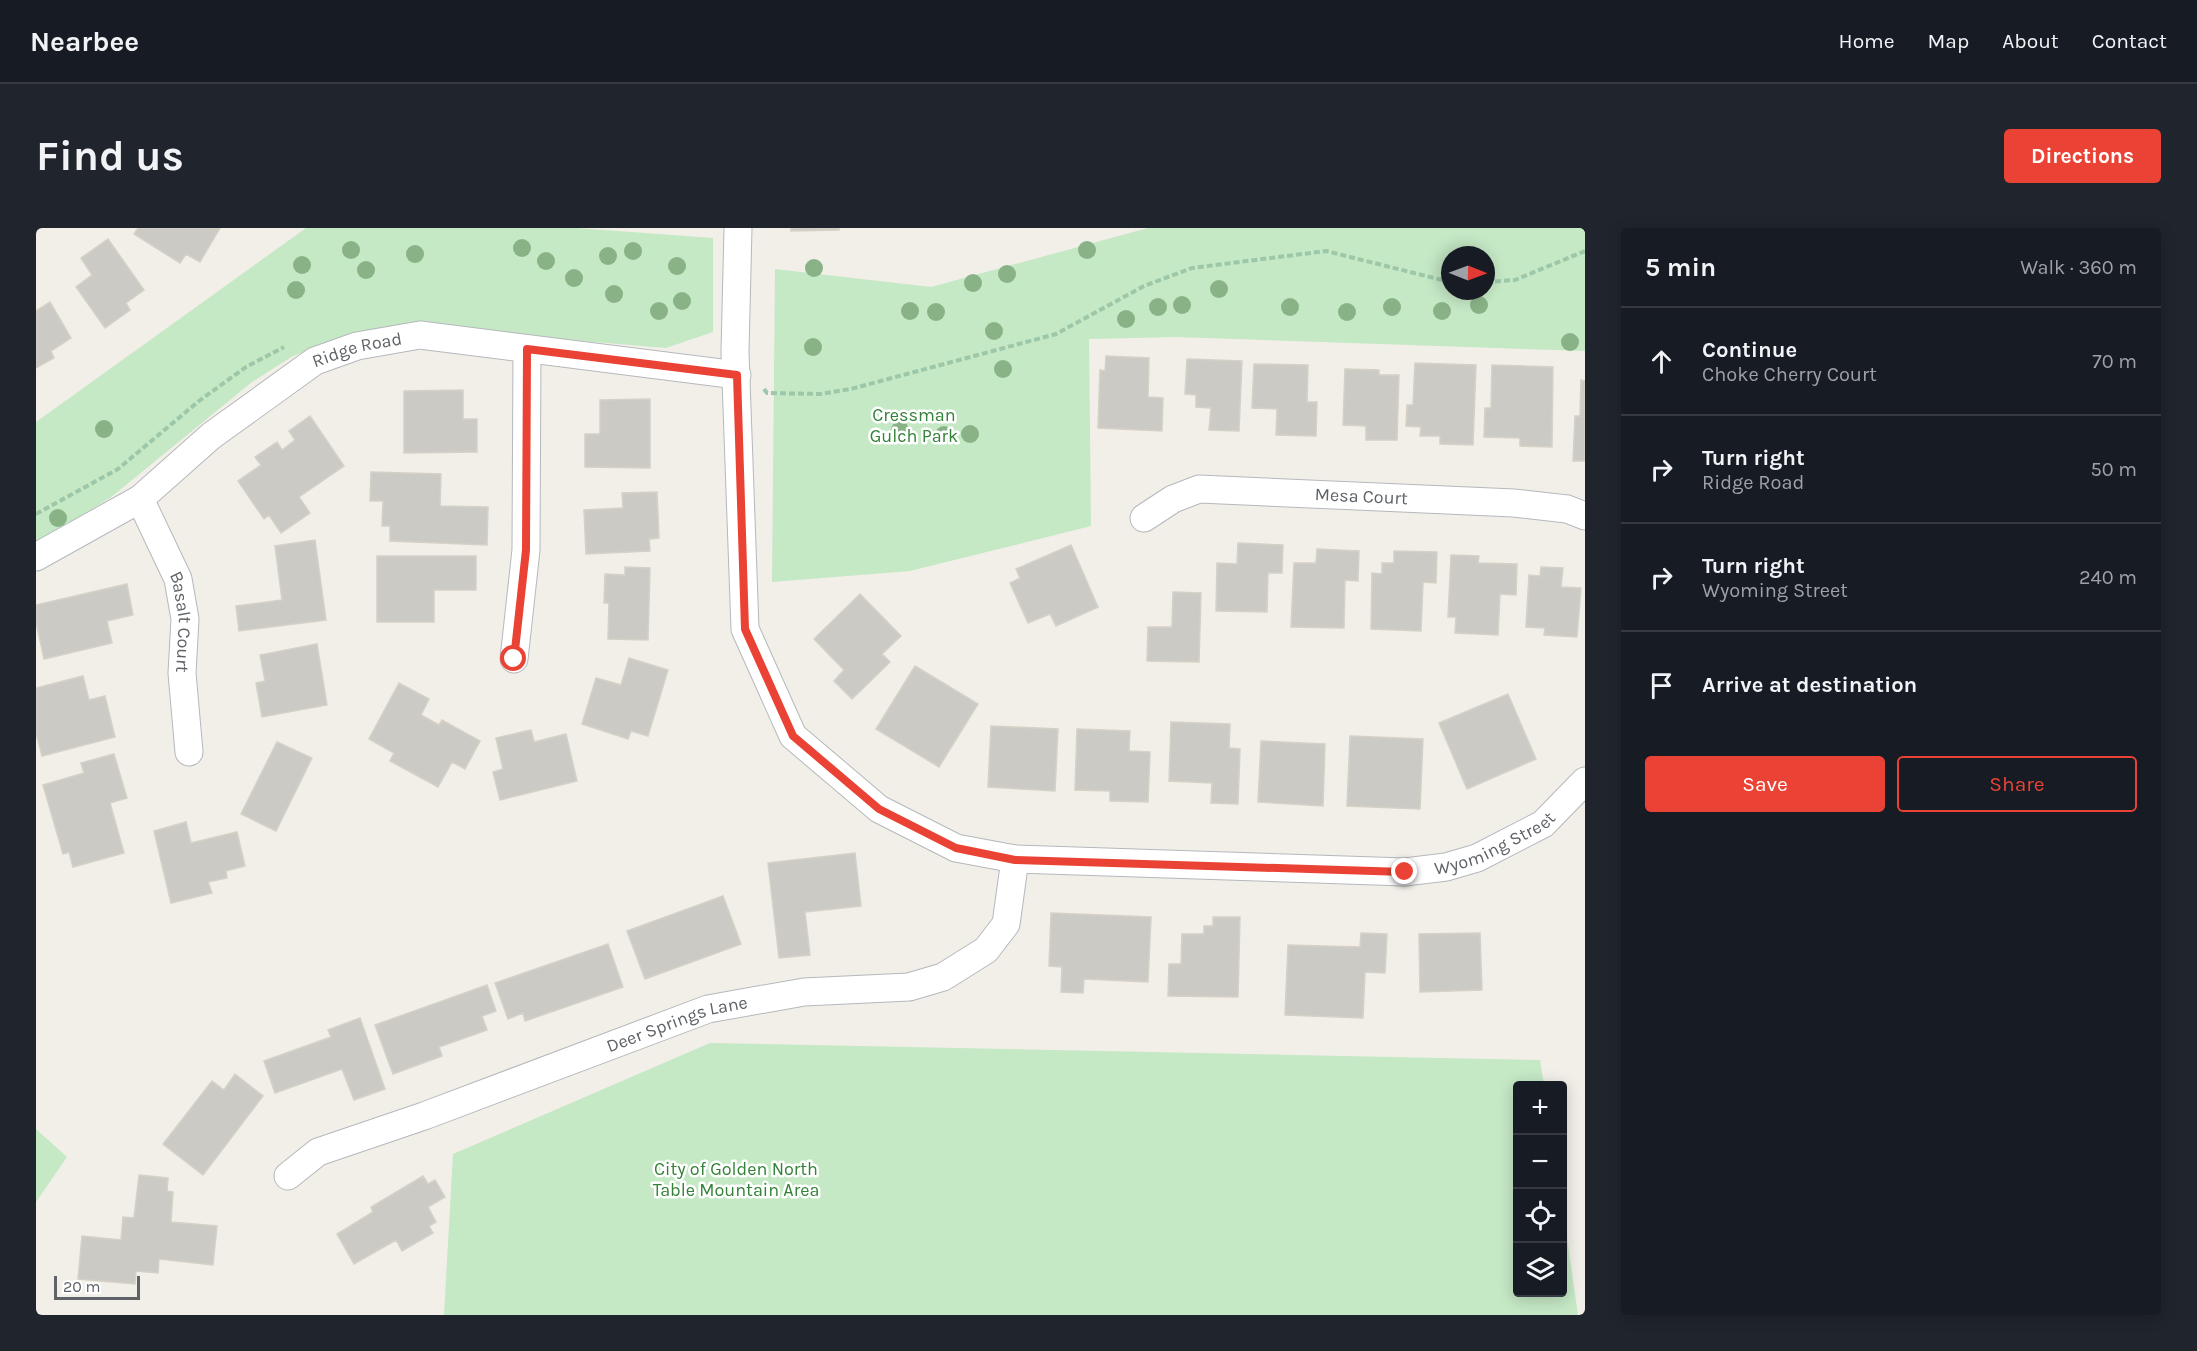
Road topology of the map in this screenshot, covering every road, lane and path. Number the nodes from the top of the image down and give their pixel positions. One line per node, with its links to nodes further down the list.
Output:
1 (738, 228): 5 (street, Wyoming Street)
2 (1585, 251): 3 (path)
3 (1495, 281)
4 (527, 349): 5 (street, Ridge Road); 6 (street, Ridge Road); 10 (street)
5 (737, 375): 13 (street, Wyoming Street)
6 (140, 499): 9 (street, Ridge Road); 11 (street, Basalt Court)
7 (1585, 516): 8 (street, Mesa Court)
8 (1144, 518)
9 (36, 557)
10 (514, 659)
11 (189, 752)
12 (1585, 781): 13 (street, Wyoming Street)
13 (1015, 860): 14 (street, Deer Springs Lane)
14 (288, 1176)

